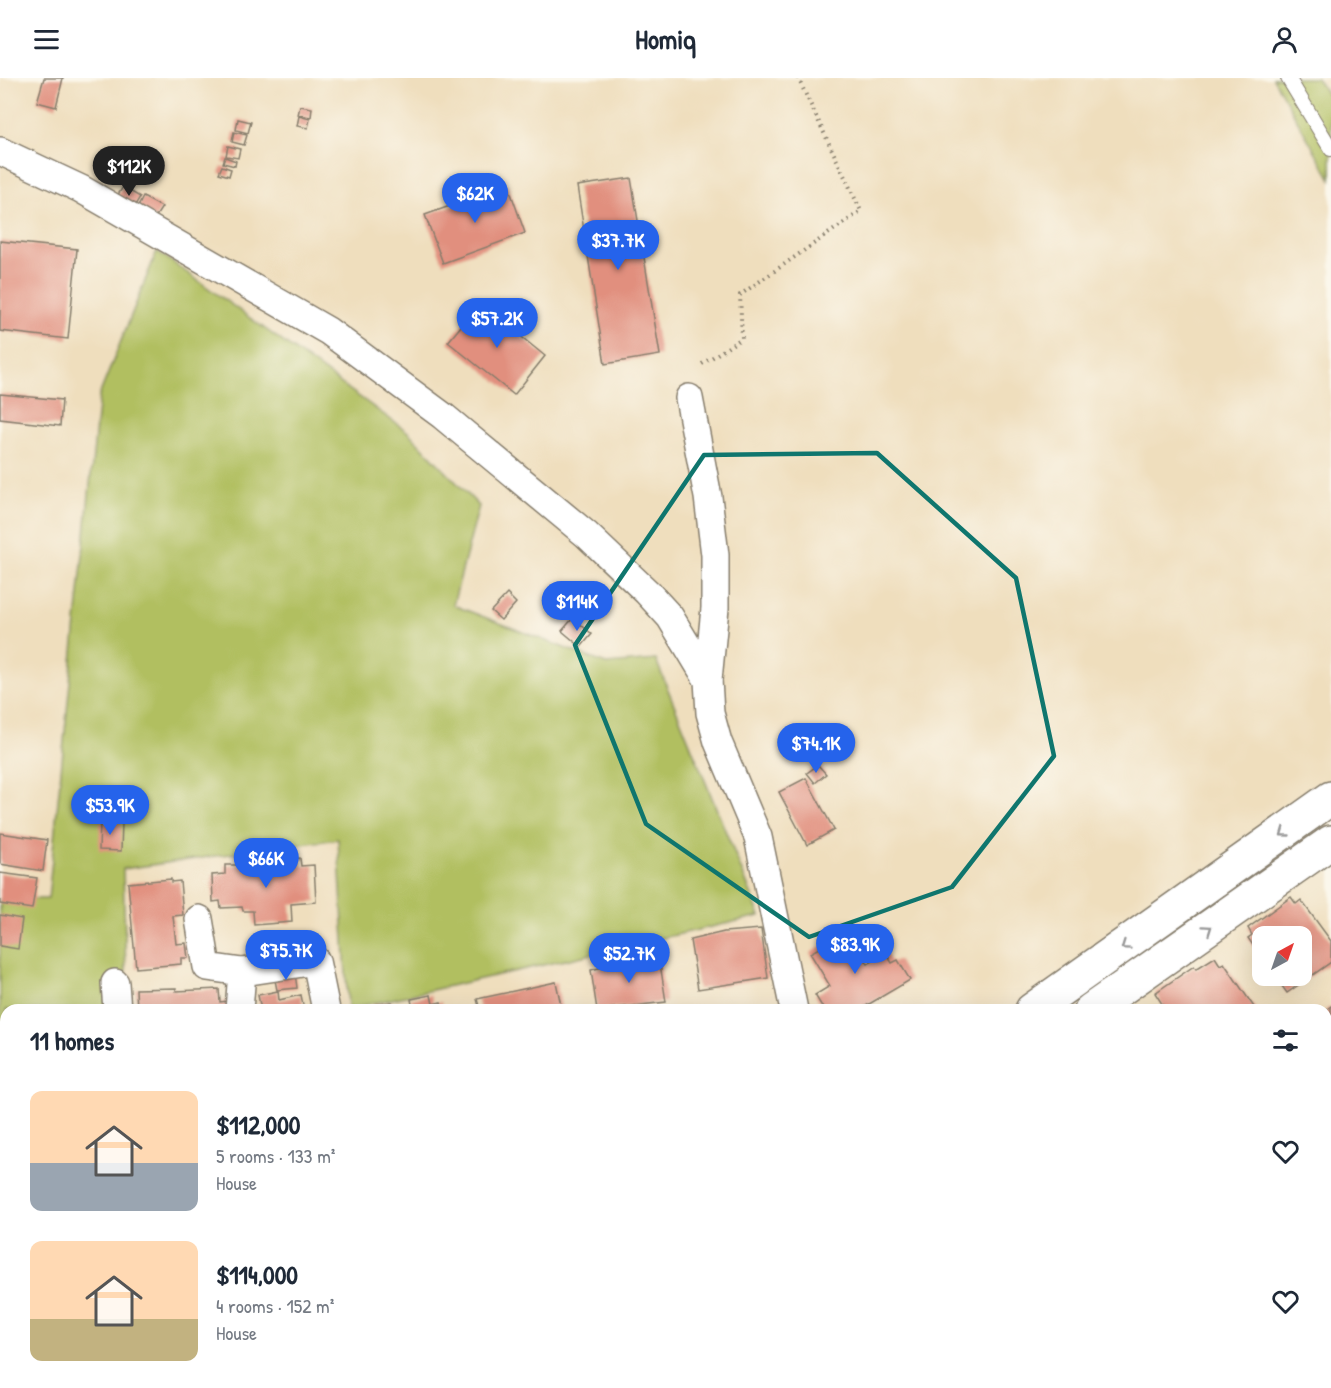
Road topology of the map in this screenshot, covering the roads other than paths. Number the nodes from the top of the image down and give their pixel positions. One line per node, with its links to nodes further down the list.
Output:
1 (1288, 78): 2 (lane)
2 (1331, 149)
3 (0, 151): 5 (street)
4 (689, 398): 5 (street)
5 (708, 680): 14 (street)
6 (1331, 798): 15 (street, one-way to 15)
7 (1331, 842): 16 (street, one-way to 7)
8 (199, 919): 9 (street)
9 (242, 972): 12 (street); 13 (street)
10 (115, 983): 11 (street)
11 (117, 1004)
12 (239, 1004)
13 (325, 1004)
14 (793, 1004)
15 (1040, 1004)
16 (1099, 1004)

